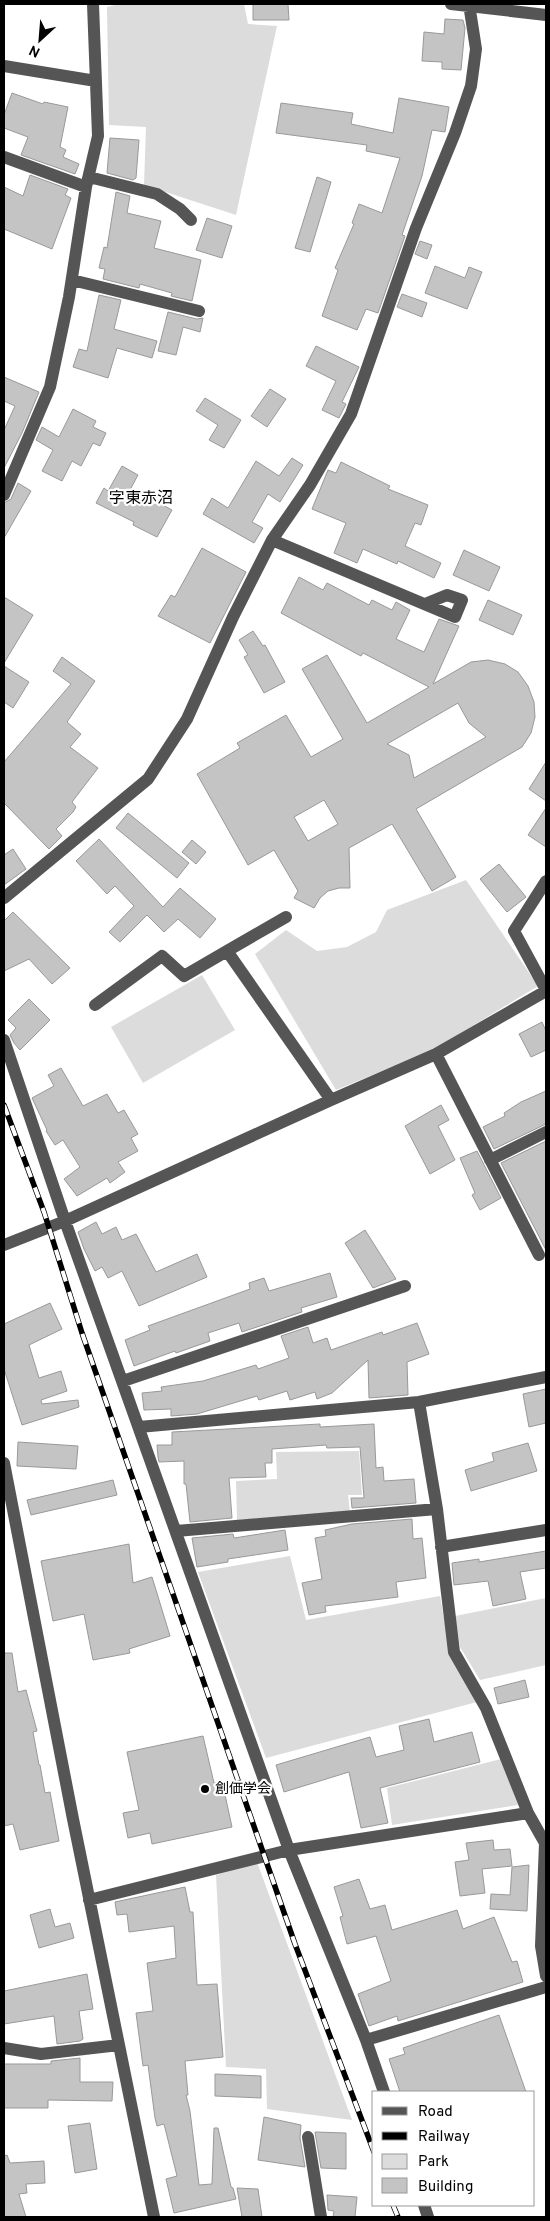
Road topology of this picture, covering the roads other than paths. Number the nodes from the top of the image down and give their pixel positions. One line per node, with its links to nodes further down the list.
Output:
1 (90, 4): 6 (street)
2 (451, 4): 3 (street)
3 (469, 5): 4 (street); 13 (street)
4 (546, 15)
5 (4, 66): 6 (street)
6 (96, 81): 8 (street)
7 (4, 157): 8 (street)
8 (87, 182): 9 (street); 10 (street)
9 (192, 220)
10 (72, 280): 11 (street); 12 (street)
11 (199, 311)
12 (4, 495)
13 (272, 540): 14 (street); 16 (street)
14 (425, 604)
15 (546, 880): 19 (street)
16 (4, 898)
17 (286, 917): 18 (street)
18 (227, 951): 20 (street); 23 (street)
19 (546, 990): 22 (street)
20 (95, 1005)
21 (4, 1040): 26 (street)
22 (436, 1054): 23 (street); 25 (street)
23 (331, 1100): 26 (street)
24 (546, 1132): 25 (street)
25 (490, 1160): 28 (street)
26 (65, 1221): 27 (street); 31 (street)
27 (4, 1245)
28 (539, 1255)
29 (405, 1286): 31 (street)
30 (546, 1377): 32 (street)
31 (123, 1382): 33 (street)
32 (419, 1402): 33 (street); 35 (street)
33 (139, 1427): 37 (street)
34 (4, 1463): 42 (street)
35 (437, 1509): 37 (street); 38 (street)
36 (546, 1530): 38 (street)
37 (176, 1531): 41 (street)
38 (441, 1547): 39 (street)
39 (528, 1813): 40 (street); 41 (street)
40 (546, 1843): 43 (street)
41 (289, 1850): 42 (street); 45 (street)
42 (89, 1900): 46 (street)
43 (546, 1976)
44 (546, 1987): 45 (street)
45 (366, 2040): 48 (street)
46 (119, 2046): 47 (street); 50 (street)
47 (4, 2048)
48 (384, 2091)
49 (308, 2137): 51 (street)
50 (154, 2217)
51 (321, 2217)

